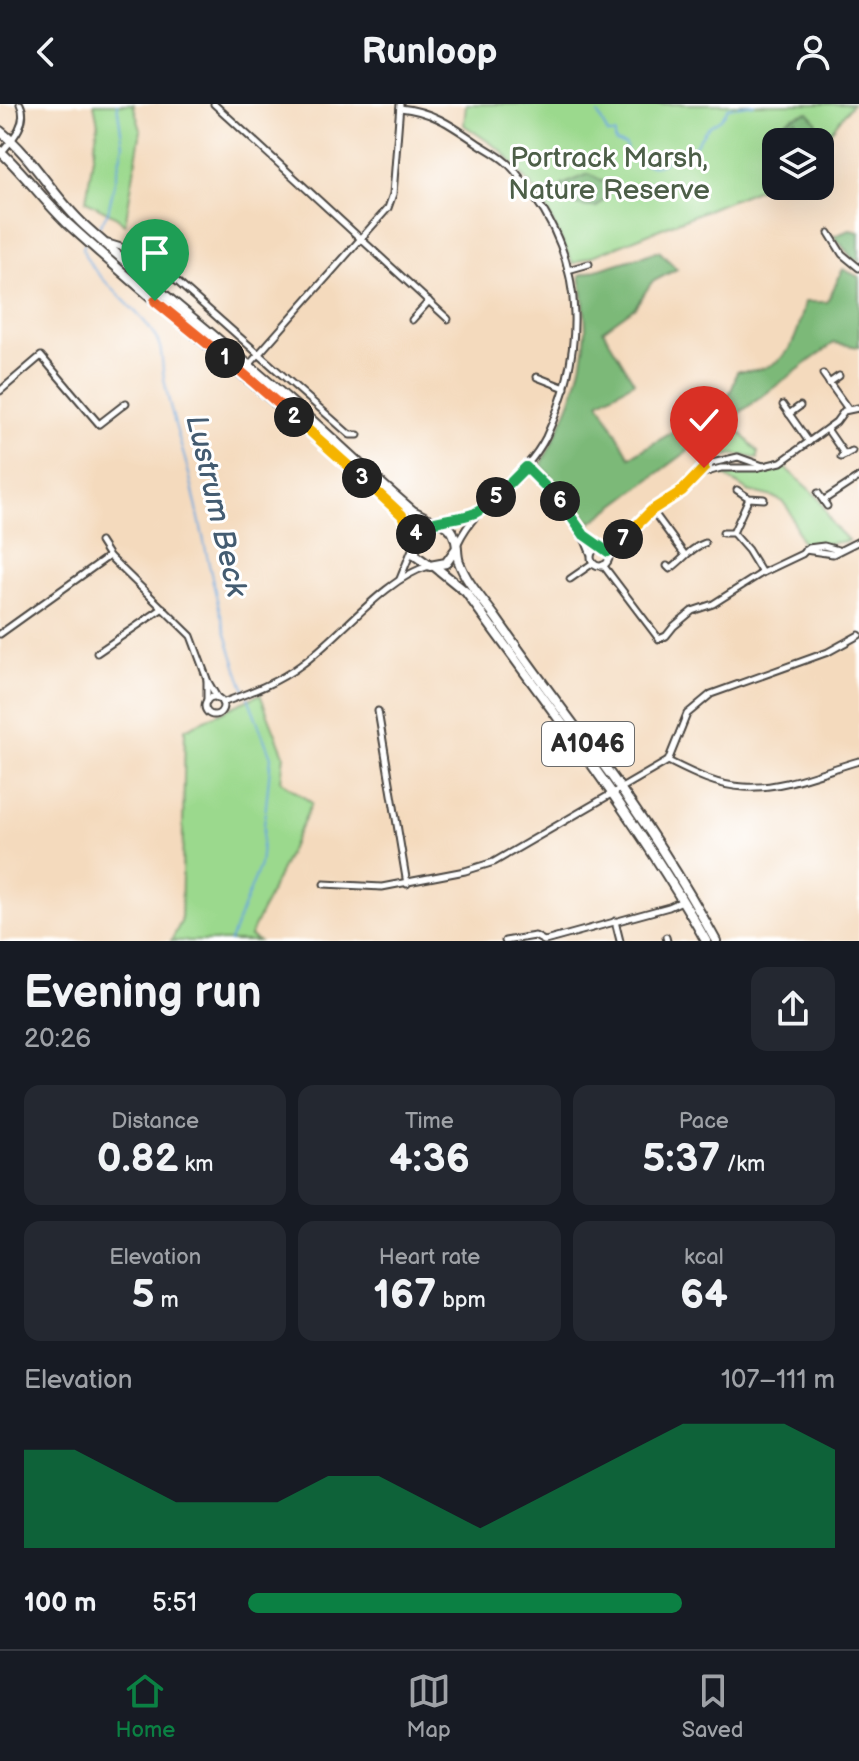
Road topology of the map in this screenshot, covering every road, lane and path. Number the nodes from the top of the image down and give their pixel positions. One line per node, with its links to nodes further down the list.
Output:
1 (20, 104): 5 (street)
2 (214, 104): 9 (street)
3 (400, 106): 9 (street); 13 (street)
4 (0, 131): 5 (main road, A1046)
5 (12, 140): 6 (street); 7 (main road, A1046)
6 (1, 153): 7 (main road, A1046)
7 (82, 230): 10 (main road, A1046)
8 (829, 233): 12 (street)
9 (363, 239): 14 (street); 17 (street)
10 (99, 242): 17 (street); 18 (main road, A1046); 53 (main road, A1046)
11 (589, 264): 13 (street)
12 (859, 268)
13 (568, 270): 23 (street)
14 (429, 301): 15 (street); 16 (street)
15 (448, 319)
16 (412, 320)
17 (259, 354): 18 (street); 32 (street)
18 (249, 365): 47 (main road, A1046)
19 (823, 374): 22 (street)
20 (839, 376): 22 (street)
21 (537, 377): 23 (street)
22 (829, 383): 29 (street)
23 (565, 388): 38 (street)
24 (0, 391): 25 (street)
25 (126, 403)
26 (783, 405): 30 (street)
27 (800, 406): 30 (street)
28 (859, 408): 29 (street)
29 (848, 409): 33 (street)
30 (789, 414): 35 (street)
31 (347, 418): 32 (street)
32 (339, 426): 34 (street)
33 (827, 429): 35 (street); 36 (street)
34 (358, 435)
35 (809, 442): 37 (street)
36 (852, 451)
37 (763, 466): 39 (street); 39 (street)
38 (526, 467): 46 (street); 50 (street)
39 (699, 475): 45 (street)
40 (859, 477): 42 (street)
41 (737, 490): 43 (street)
42 (818, 493)
43 (749, 498): 44 (street); 49 (street)
44 (764, 499)
45 (652, 510): 57 (street); 59 (street)
46 (479, 511): 47 (street); 55 (street)
47 (437, 522): 53 (main road); 55 (main road, A1046)
48 (723, 533): 49 (street)
49 (733, 533): 65 (street)
50 (584, 535): 56 (street); 58 (street)
51 (859, 541): 65 (street)
52 (100, 542): 60 (street)
53 (413, 543): 63 (main road, A1046); 67 (street)
54 (705, 543): 59 (street)
55 (456, 547): 63 (main road); 78 (main road, A1046)
56 (599, 547): 57 (street); 58 (street)
57 (608, 552): 62 (street)
58 (591, 555): 61 (street)
59 (685, 555): 64 (street)
60 (109, 556): 68 (street); 69 (street)
61 (593, 563): 62 (street); 66 (street)
62 (603, 565): 65 (street)
63 (432, 566): 67 (street); 79 (main road, A1046)
64 (667, 566)
65 (762, 573)
66 (570, 579)
67 (399, 580): 74 (street)
68 (163, 608): 71 (street); 72 (street)
69 (0, 634)
70 (859, 635): 76 (street)
71 (97, 653)
72 (207, 679): 73 (street); 74 (street)
73 (207, 701): 74 (street); 74 (street)
74 (220, 701)
75 (378, 711): 81 (street)
76 (668, 761): 77 (street); 78 (street)
77 (859, 761)
78 (621, 788): 79 (street); 88 (main road, A1046)
79 (611, 794): 81 (street); 82 (main road, A1046)
80 (324, 884): 81 (street)
81 (407, 884)
82 (683, 900): 83 (street); 87 (main road, A1046)
83 (615, 921): 85 (street); 86 (street)
84 (505, 941): 85 (street)
85 (544, 941)
86 (620, 941)
87 (706, 941)
88 (716, 941)

